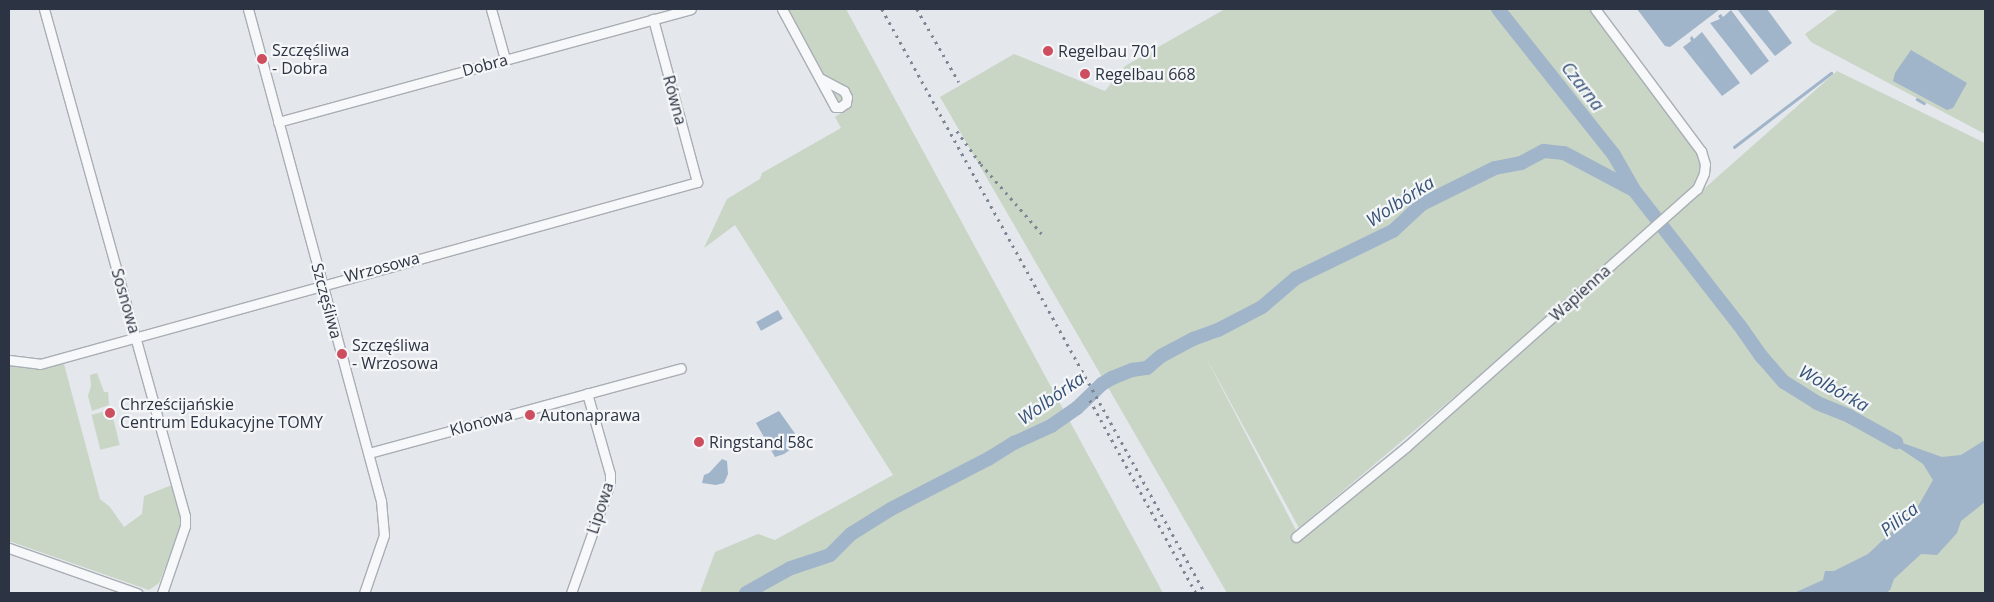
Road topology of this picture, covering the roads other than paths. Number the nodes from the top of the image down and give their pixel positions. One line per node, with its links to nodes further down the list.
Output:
1 (44, 9): 13 (street, Sosnowa)
2 (248, 9): 10 (street, Szczęśliwa)
3 (491, 9): 8 (street)
4 (691, 9): 7 (street, Dobra)
5 (782, 9): 9 (street)
6 (1595, 9): 18 (street, Wapienna)
7 (653, 19): 8 (street, Dobra); 11 (street, Równa)
8 (505, 60): 10 (street, Dobra)
9 (821, 79)
10 (278, 122): 12 (street, Szczęśliwa)
11 (697, 182): 12 (street, Wrzosowa)
12 (322, 284): 13 (street, Wrzosowa); 17 (street, Szczęśliwa)
13 (136, 336): 14 (street, Wrzosowa); 21 (street, Sosnowa)
14 (9, 360)
15 (681, 368): 16 (street, Klonowa)
16 (587, 393): 17 (street, Klonowa); 23 (street, Lipowa)
17 (369, 453): 22 (street, Szczęśliwa)
18 (1296, 537)
19 (9, 548): 20 (street)
20 (137, 593)
21 (162, 593)
22 (364, 593)
23 (570, 593)

